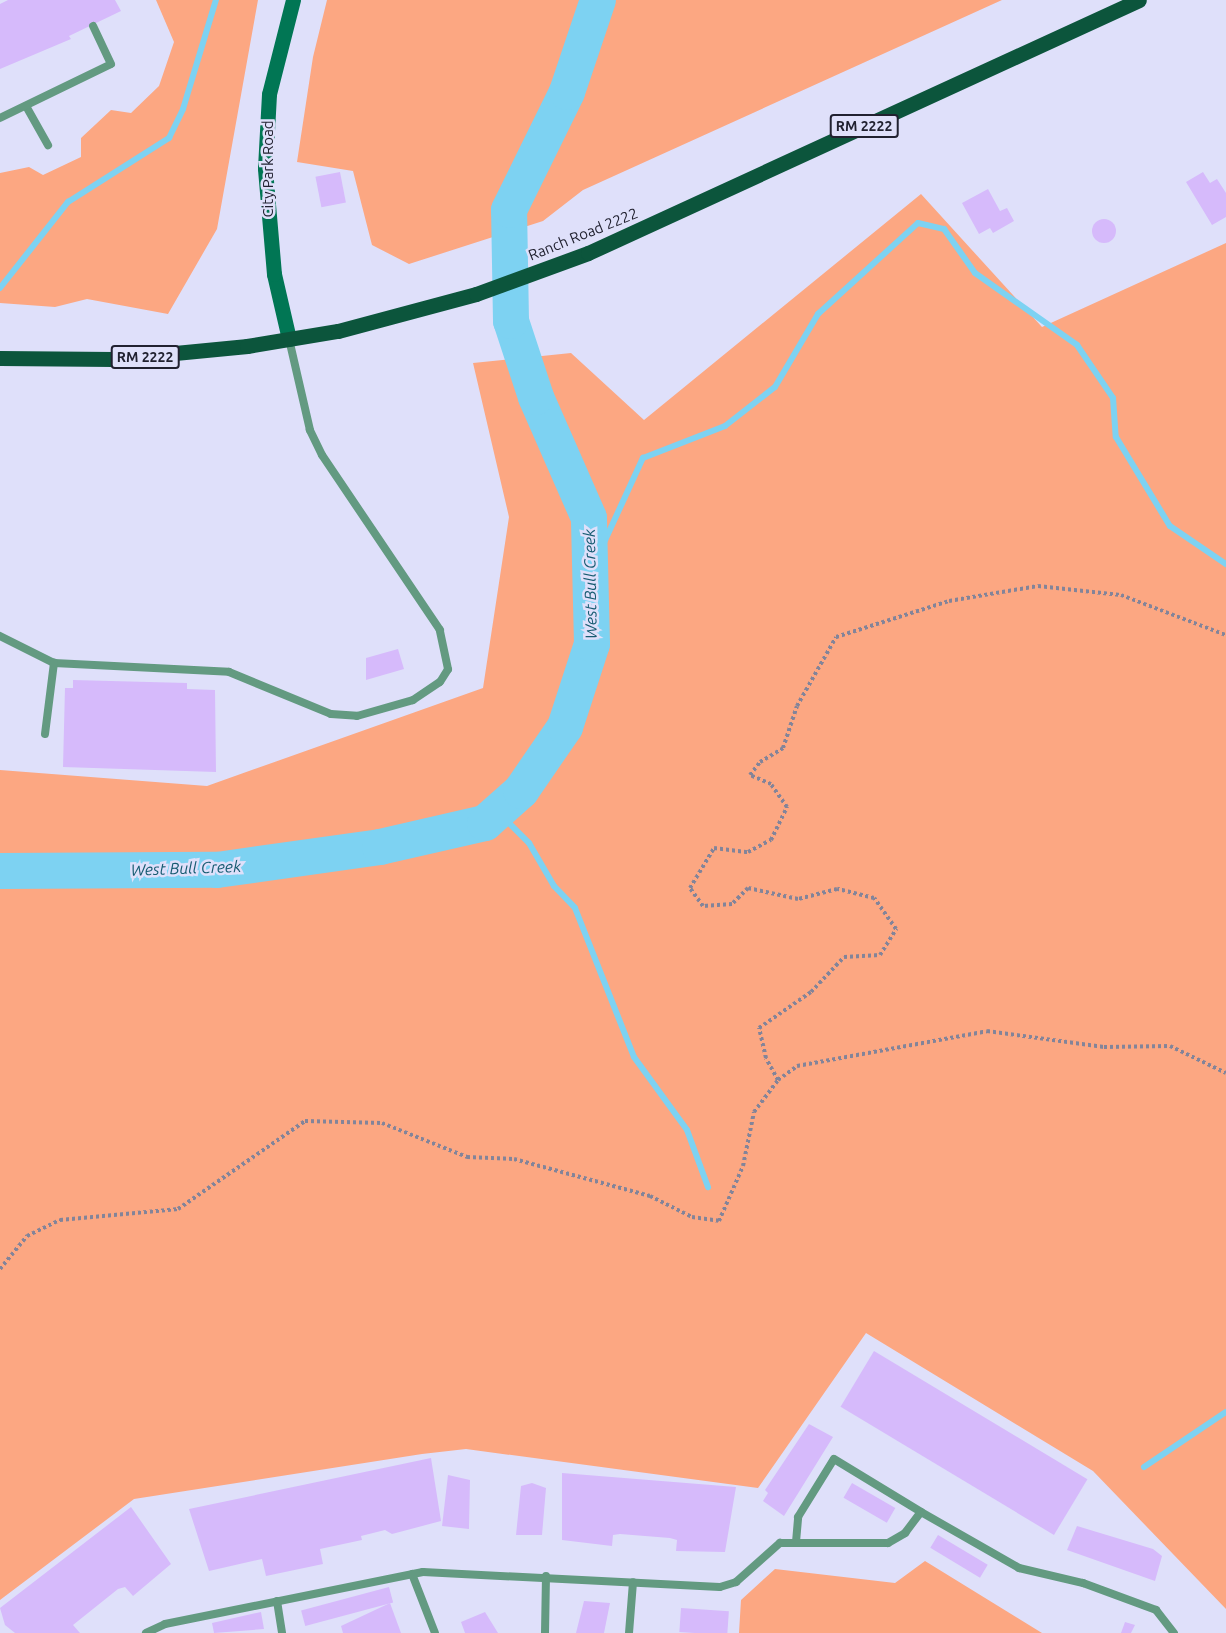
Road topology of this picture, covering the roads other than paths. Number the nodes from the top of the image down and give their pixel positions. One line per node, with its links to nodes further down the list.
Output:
1 (293, 0): 7 (street, City Park Road)
2 (1139, 0): 7 (main road, Ranch Road 2222 / RM 2222)
3 (93, 26): 4 (lane)
4 (26, 105): 5 (lane); 6 (lane)
5 (0, 118)
6 (48, 146)
7 (289, 339): 8 (main road, Ranch Road 2222 / RM 2222); 10 (lane)
8 (0, 358)
9 (0, 636): 10 (lane)
10 (54, 663): 11 (lane)
11 (45, 734)
12 (921, 1512): 13 (lane); 13 (lane); 23 (lane)
13 (796, 1542): 16 (lane)
14 (412, 1574): 15 (lane); 17 (lane); 20 (lane)
15 (546, 1576): 16 (lane); 21 (lane)
16 (633, 1582): 22 (lane)
17 (277, 1601): 18 (lane); 19 (lane)
18 (146, 1633)
19 (282, 1633)
20 (435, 1633)
21 (545, 1633)
22 (629, 1633)
23 (1174, 1633)

